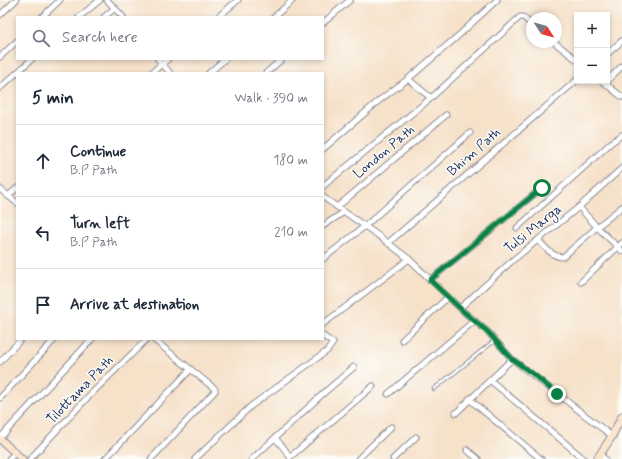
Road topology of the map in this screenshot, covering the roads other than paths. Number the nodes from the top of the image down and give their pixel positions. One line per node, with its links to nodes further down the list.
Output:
1 (16, 0): 9 (street)
2 (60, 0): 10 (street)
3 (100, 0): 11 (street)
4 (238, 0): 14 (street)
5 (293, 0): 15 (street)
6 (350, 0): 17 (street)
7 (497, 0): 38 (street)
8 (112, 3): 12 (street); 13 (street)
9 (0, 15)
10 (43, 16)
11 (80, 16)
12 (105, 16)
13 (122, 16)
14 (219, 16)
15 (275, 16)
16 (526, 20): 43 (street)
17 (324, 23)
18 (622, 40): 21 (street)
19 (16, 41): 22 (street)
20 (562, 48): 23 (street)
21 (610, 51)
22 (0, 57)
23 (574, 58)
24 (31, 60): 31 (street)
25 (159, 60): 29 (street)
26 (167, 60): 29 (street)
27 (224, 60): 34 (street)
28 (281, 60): 35 (street)
29 (162, 64): 32 (street); 33 (street)
30 (622, 66): 37 (street)
31 (18, 72)
32 (152, 72)
33 (169, 72)
34 (210, 72)
35 (267, 72)
36 (16, 74): 41 (street)
37 (610, 77)
38 (408, 79): 43 (street); 47 (street)
39 (574, 83): 65 (street, Bhim Path)
40 (608, 84): 42 (street)
41 (0, 88)
42 (622, 97)
43 (431, 98): 49 (street)
44 (446, 115): 56 (street, London Path)
45 (470, 133): 61 (street)
46 (622, 134): 63 (street)
47 (324, 149)
48 (622, 168): 57 (street, Tulsi Marga)
49 (324, 185)
50 (542, 188): 69 (street)
51 (0, 189): 53 (street)
52 (16, 189): 53 (street)
53 (8, 196): 55 (street)
54 (324, 198): 56 (street)
55 (16, 203)
56 (337, 207): 59 (street)
57 (579, 207): 62 (street); 64 (street, Tulsi Marga)
58 (622, 207): 62 (street)
59 (344, 212): 60 (street); 61 (street)
60 (324, 225)
61 (365, 226): 65 (street); 67 (street)
62 (597, 227): 64 (street); 66 (street)
63 (517, 228)
64 (538, 240): 72 (street, Tulsi Marga)
65 (388, 243): 68 (street)
66 (621, 247): 70 (street)
67 (324, 258)
68 (409, 259): 69 (street); 74 (street)
69 (430, 280): 71 (street)
70 (581, 282)
71 (448, 297): 72 (street); 81 (street)
72 (460, 308): 73 (street)
73 (474, 321): 82 (street); 90 (street)
74 (324, 323)
75 (324, 337): 109 (street)
76 (20, 340): 84 (street)
77 (54, 340): 91 (street)
78 (91, 340): 99 (street)
79 (146, 340): 106 (street, Tilottama Path)
80 (154, 340): 86 (street)
81 (402, 340)
82 (495, 340): 83 (street); 89 (lane)
83 (512, 359): 87 (street); 96 (street)
84 (0, 362)
85 (354, 367): 98 (street)
86 (191, 369): 107 (street); 108 (street)
87 (490, 380): 92 (street); 115 (street)
88 (373, 386): 102 (street)
89 (434, 389)
90 (388, 394)
91 (0, 398)
92 (469, 399): 93 (street); 114 (street)
93 (456, 413)
94 (621, 421): 96 (street)
95 (391, 427): 111 (street)
96 (612, 436): 103 (street)
97 (416, 437): 112 (street)
98 (275, 438): 102 (street); 110 (street)
99 (0, 439): 101 (street)
100 (467, 450): 113 (street)
101 (15, 453): 104 (street); 105 (street)
102 (289, 458)
103 (600, 458)
104 (9, 459)
105 (22, 459)
106 (30, 459)
107 (105, 459)
108 (151, 459)
109 (195, 459)
110 (252, 459)
111 (358, 459)
112 (393, 459)
113 (478, 459)
114 (541, 459)
115 (584, 459)

